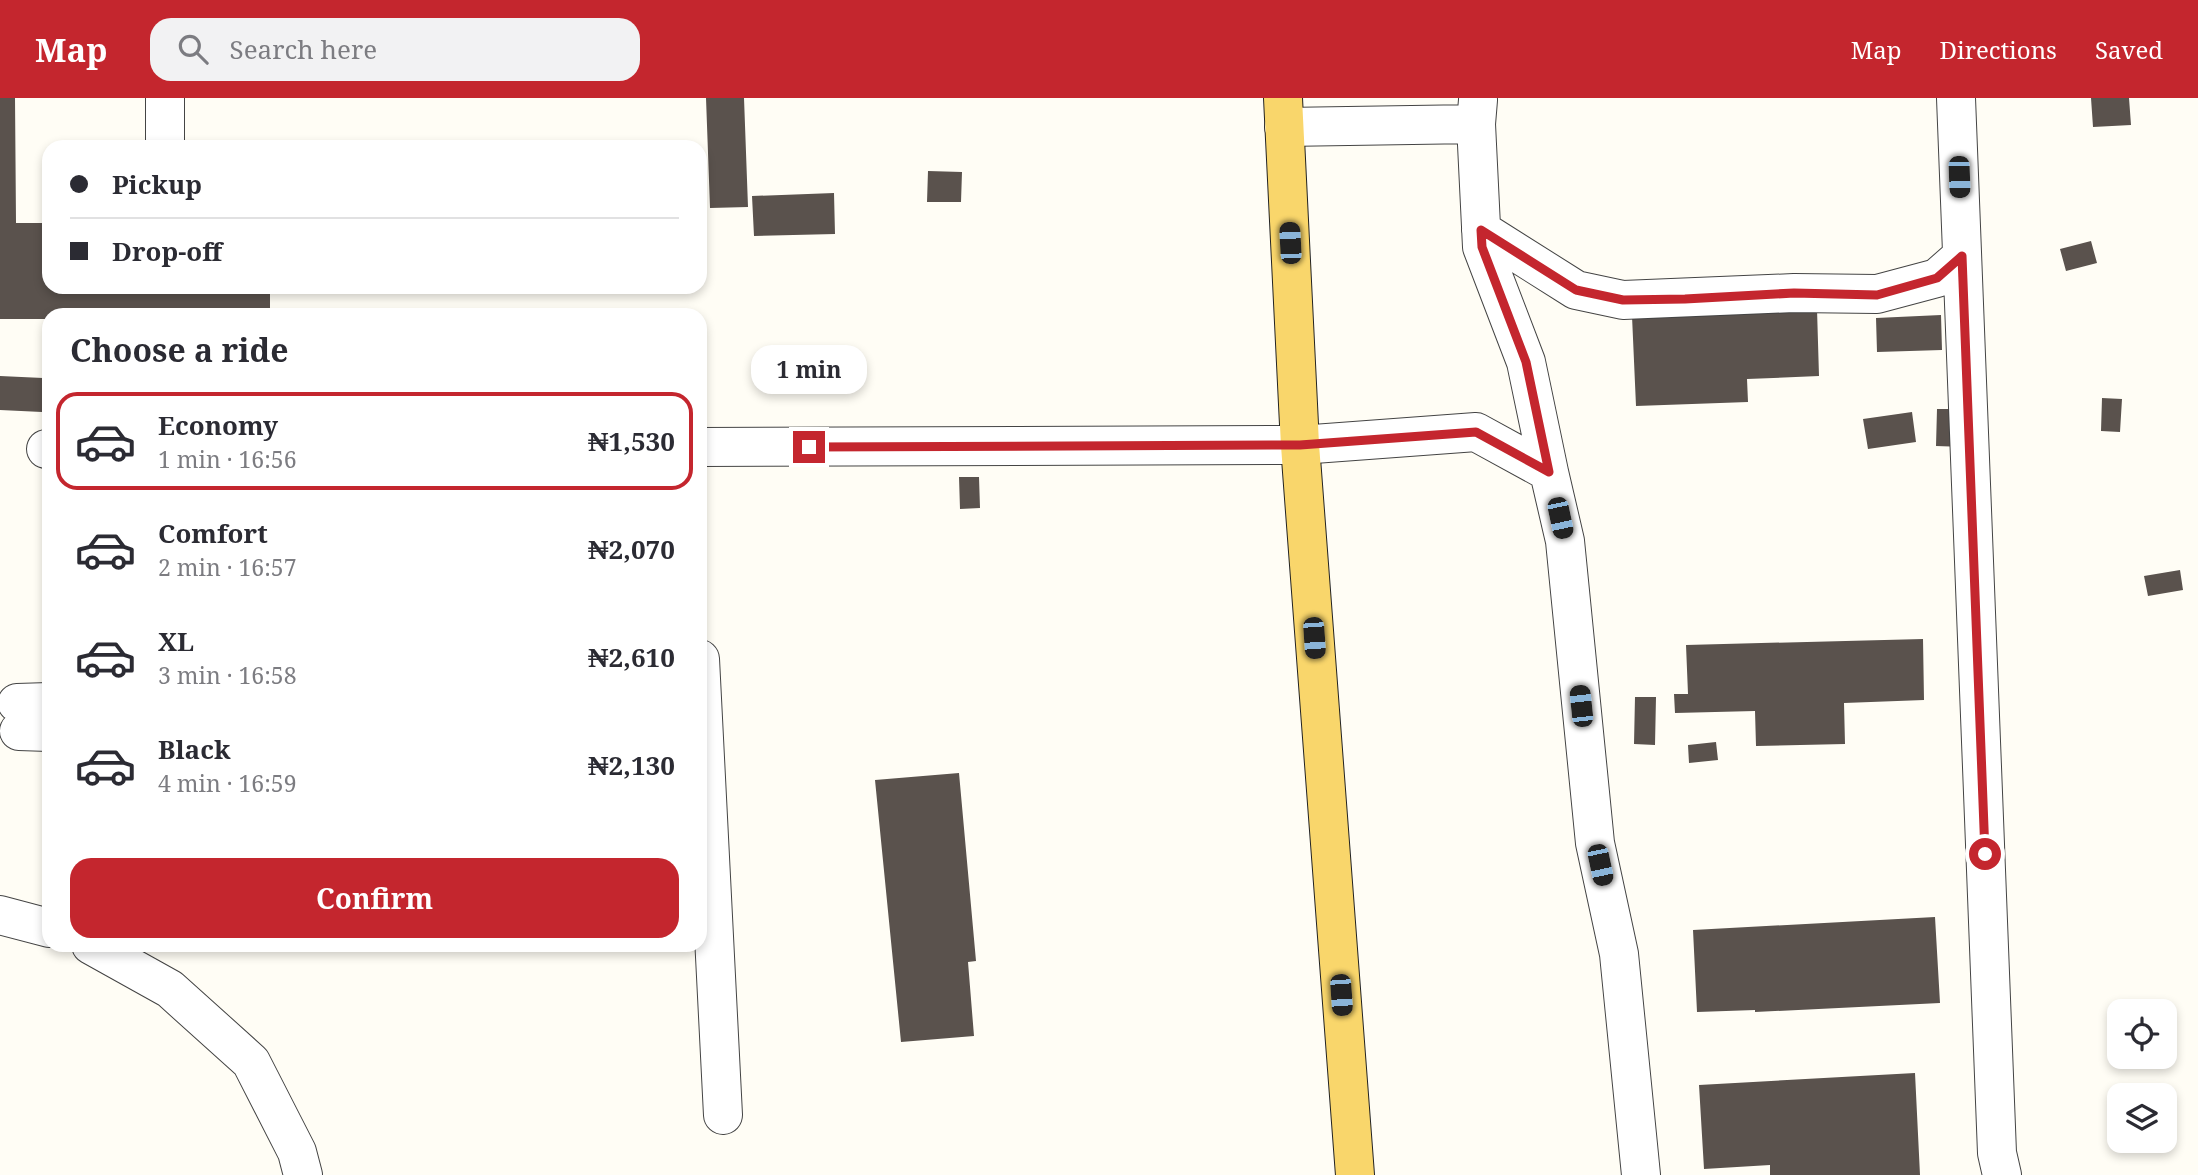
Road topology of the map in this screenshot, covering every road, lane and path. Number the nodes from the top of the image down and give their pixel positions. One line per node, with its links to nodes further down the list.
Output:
1 (165, 98): 5 (street)
2 (1956, 98): 7 (street)
3 (1477, 111): 4 (street); 6 (street)
4 (1283, 113): 8 (main road)
5 (165, 140)
6 (1481, 230): 7 (street); 10 (street)
7 (1962, 256): 19 (street)
8 (1300, 445): 9 (street); 10 (street); 17 (main road)
9 (707, 447)
10 (1549, 472): 18 (street)
11 (707, 798): 15 (street)
12 (0, 915): 13 (street)
13 (42, 926)
14 (104, 952): 16 (street)
15 (723, 1115)
16 (303, 1175)
17 (1355, 1175)
18 (1641, 1175)
19 (2002, 1175)

